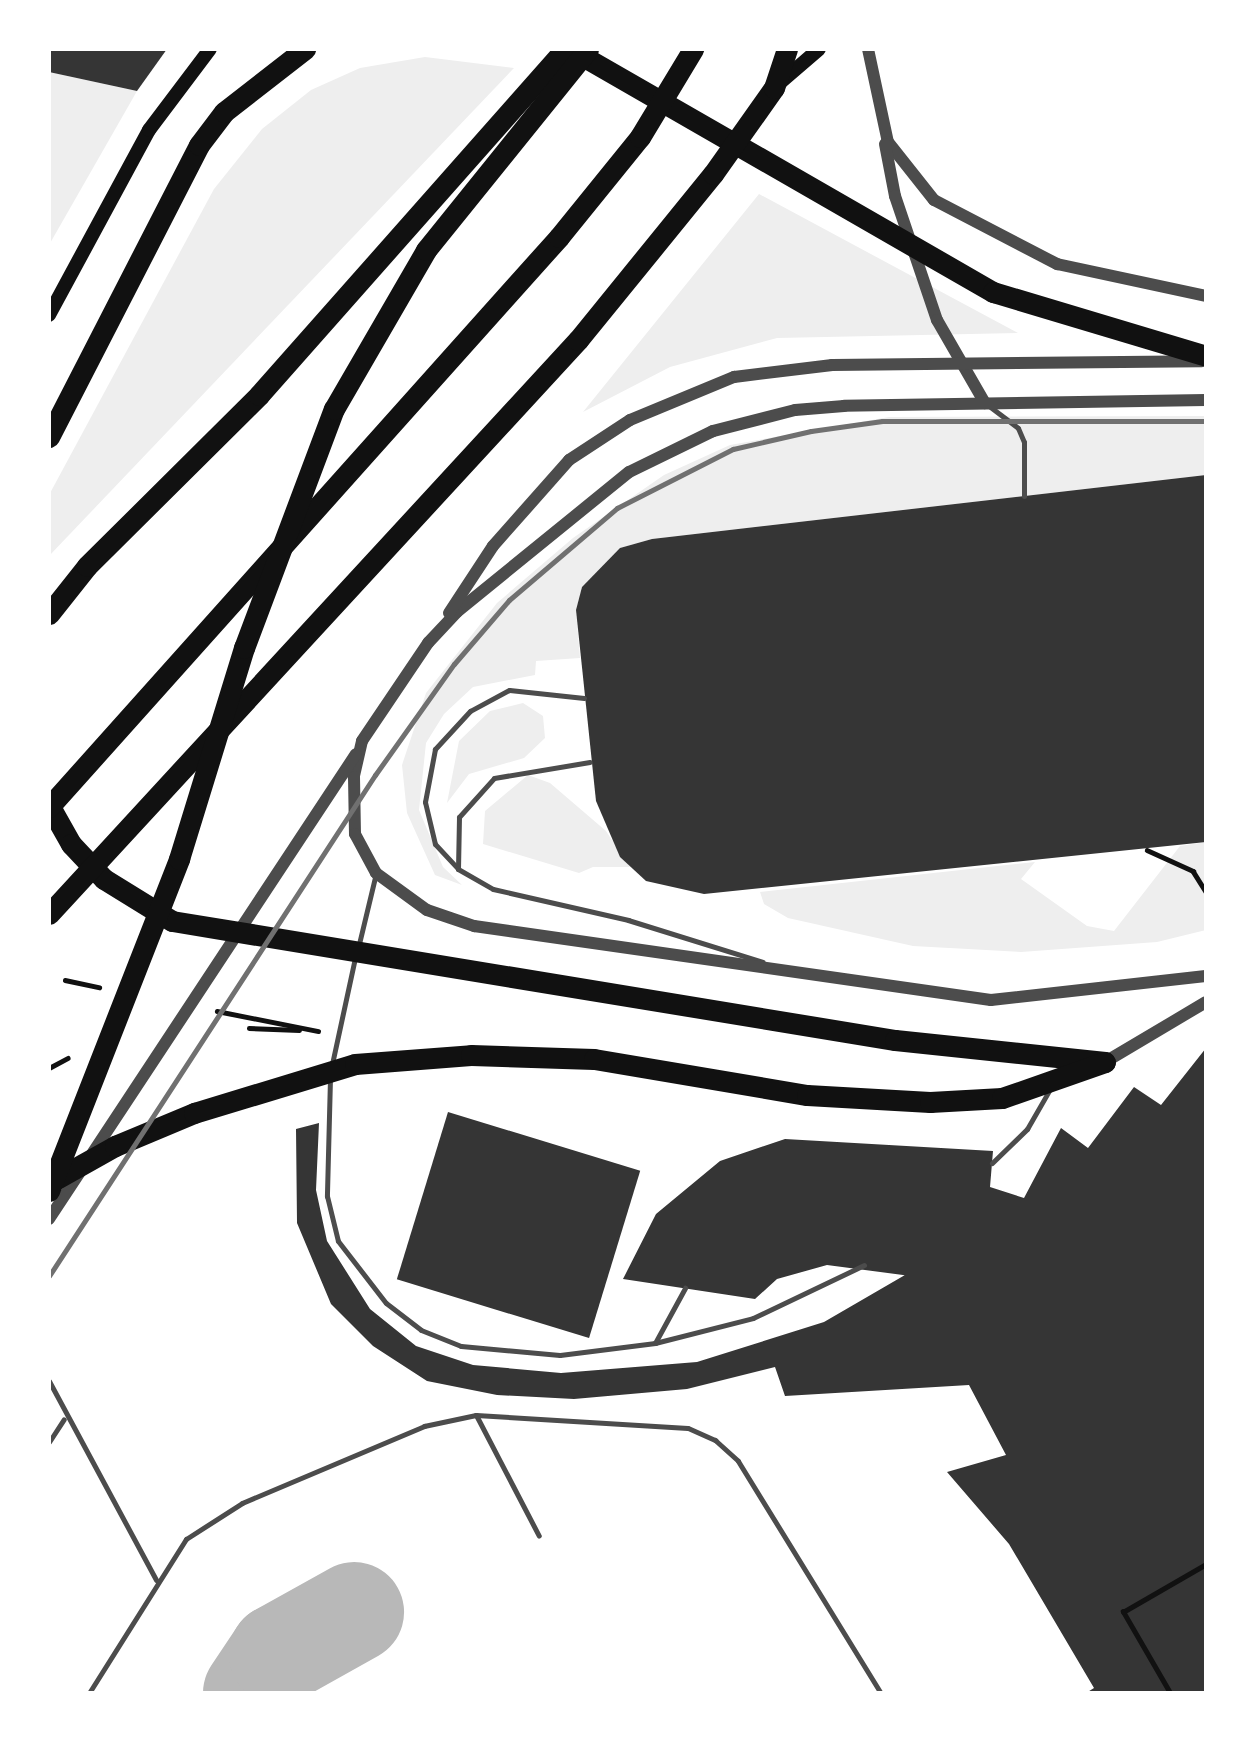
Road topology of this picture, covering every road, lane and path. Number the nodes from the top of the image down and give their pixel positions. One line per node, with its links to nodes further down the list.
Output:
1 (210, 49): 12 (main road)
2 (305, 49): 16 (highway)
3 (568, 49): 13 (highway); 18 (highway)
4 (588, 49): 38 (highway)
5 (693, 49): 21 (highway)
6 (787, 49): 9 (highway)
7 (819, 49): 9 (main road)
8 (868, 49): 10 (street)
9 (774, 88): 26 (highway)
10 (880, 122): 11 (street); 15 (street)
11 (1206, 296)
12 (49, 315)
13 (1206, 358): 39 (street)
14 (1206, 400): 15 (street)
15 (985, 403): 17 (lane); 24 (street)
16 (49, 437)
17 (1024, 496)
18 (49, 614)
19 (584, 698): 23 (lane)
20 (590, 762): 23 (lane)
21 (49, 806): 33 (highway)
22 (1147, 850): 25 (path)
23 (458, 869): 27 (lane)
24 (376, 873): 27 (street); 42 (lane)
25 (1206, 892)
26 (49, 914)
27 (782, 971): 28 (street)
28 (1206, 976)
29 (1206, 1002): 33 (street)
30 (250, 1028): 31 (path)
31 (314, 1031)
32 (68, 1058): 34 (path)
33 (1105, 1062): 35 (highway)
34 (49, 1068)
35 (1053, 1085): 36 (lane); 37 (highway)
36 (992, 1163)
37 (49, 1184)
38 (49, 1191)
39 (49, 1219)
40 (864, 1265): 42 (lane)
41 (685, 1288): 42 (lane)
42 (655, 1343)
43 (49, 1381): 45 (lane)
44 (476, 1415): 47 (lane); 49 (lane); 51 (lane)
45 (64, 1419): 46 (lane); 49 (lane)
46 (49, 1442)
47 (539, 1536)
48 (1206, 1564): 52 (path)
49 (156, 1580): 50 (lane)
50 (89, 1693)
51 (881, 1693)
52 (1170, 1693)

